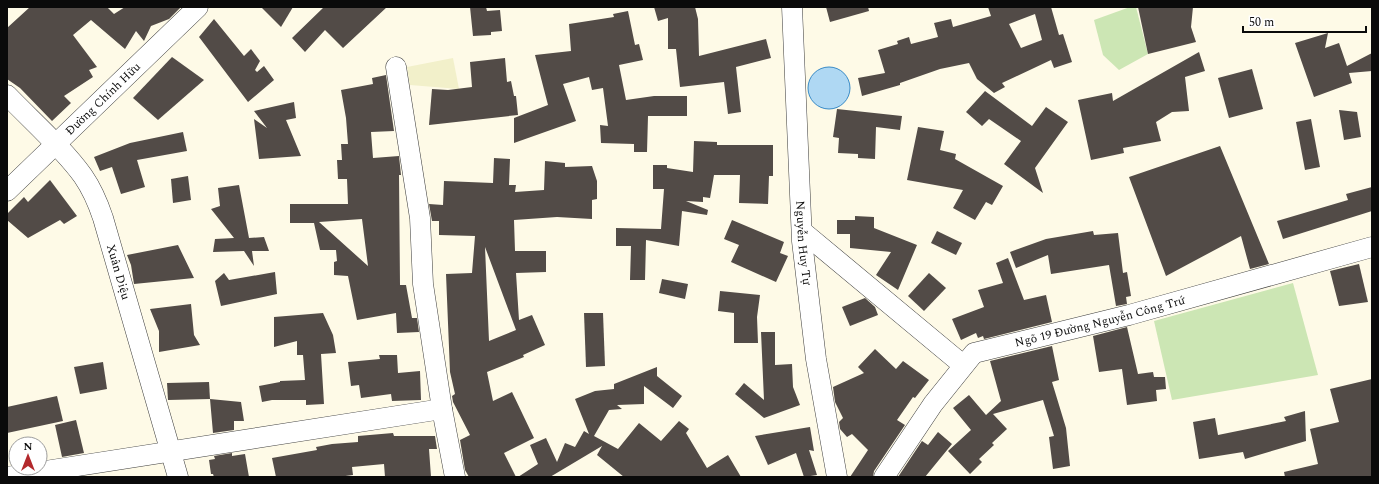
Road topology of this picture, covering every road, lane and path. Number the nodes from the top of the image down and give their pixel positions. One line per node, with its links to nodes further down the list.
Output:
1 (198, 7): 5 (street, Đường Chính Hữu)
2 (792, 7): 7 (street, Nguyễn Huy Tự)
3 (396, 67): 10 (street)
4 (7, 95): 5 (street, Xuân Diệu)
5 (55, 145): 6 (street, Đường Chính Hữu); 11 (street, Xuân Diệu)
6 (7, 191)
7 (803, 232): 9 (street); 15 (street, Nguyễn Huy Tự)
8 (1372, 247): 9 (street, Ngõ 19 Đường Nguyễn Công Trứ)
9 (963, 365): 16 (street, Ngõ 19 Đường Nguyễn Công Trứ)
10 (442, 409): 11 (street); 14 (street)
11 (172, 450): 12 (street); 13 (street, Xuân Diệu)
12 (7, 477)
13 (178, 477)
14 (455, 477)
15 (837, 477)
16 (884, 477)

